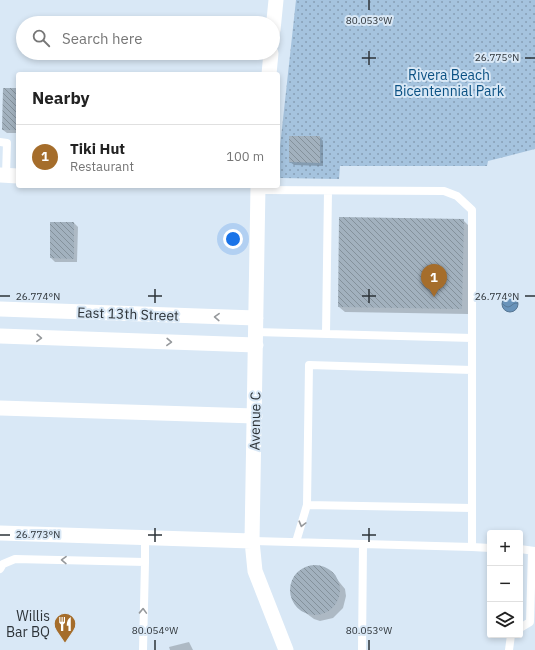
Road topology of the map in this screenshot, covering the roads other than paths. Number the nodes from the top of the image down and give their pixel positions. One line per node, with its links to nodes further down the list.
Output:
1 (276, 0): 2 (street)
2 (274, 16)
3 (270, 60): 4 (street)
4 (269, 72)
5 (0, 142): 6 (lane)
6 (8, 176)
7 (258, 188): 8 (lane); 10 (street, Avenue C)
8 (328, 191): 11 (lane); 13 (lane)
9 (0, 309): 10 (street, East 13th Street, one-way to 9)
10 (256, 332): 11 (lane); 12 (street, East 13th Street, one-way to 10); 16 (street, Avenue C)
11 (326, 334): 13 (lane)
12 (0, 336)
13 (472, 338): 14 (lane)
14 (472, 370): 17 (lane); 18 (lane)
15 (0, 408): 16 (street)
16 (255, 416): 21 (street, Avenue C)
17 (307, 505): 18 (lane); 22 (lane, one-way to 22)
18 (472, 508): 24 (lane)
19 (0, 533): 20 (street)
20 (146, 538): 21 (street); 28 (lane)
21 (252, 541): 22 (lane); 33 (street, Avenue C)
22 (296, 542): 23 (lane)
23 (363, 544): 24 (lane); 34 (lane)
24 (472, 547): 25 (lane)
25 (487, 548)
26 (523, 549): 27 (lane)
27 (533, 551): 30 (lane)
28 (145, 562): 29 (lane, one-way to 29); 32 (lane, one-way to 28)
29 (0, 569)
30 (523, 626)
31 (511, 638): 35 (lane)
32 (143, 650)
33 (286, 650)
34 (362, 650)
35 (509, 650)

